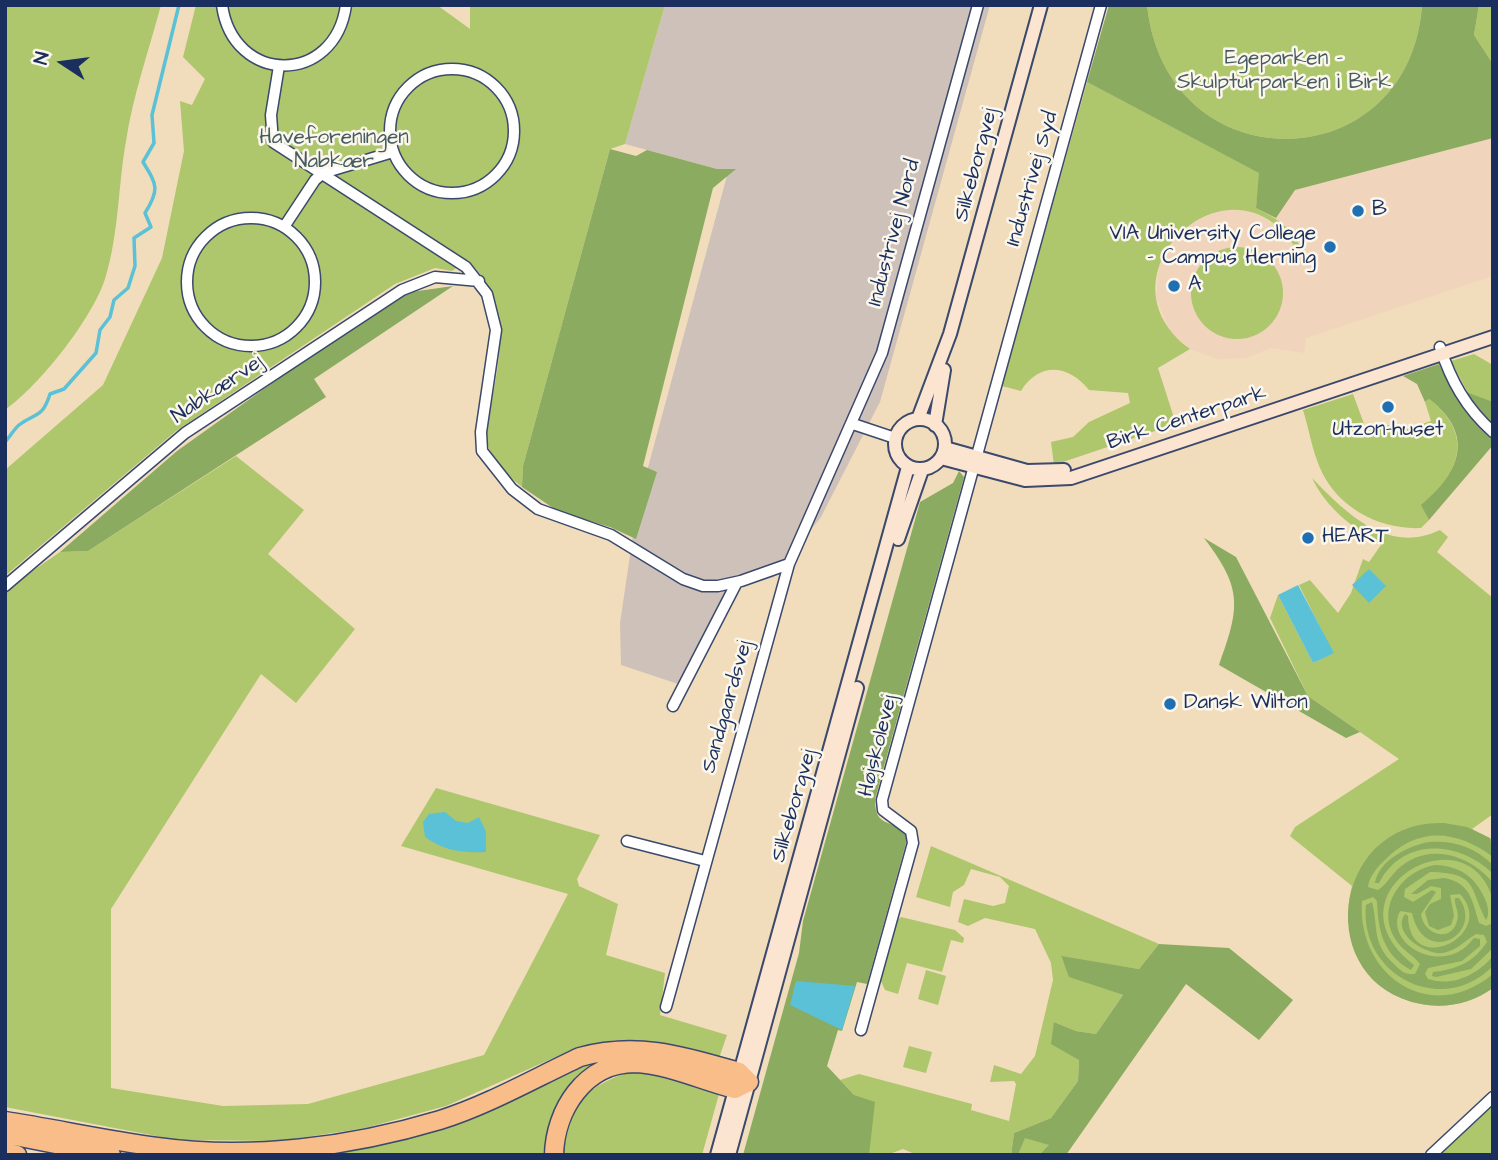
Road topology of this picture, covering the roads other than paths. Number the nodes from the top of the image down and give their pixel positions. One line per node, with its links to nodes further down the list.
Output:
1 (222, 5): 6 (street)
2 (346, 5): 6 (street)
3 (978, 5): 16 (street, Industrivej Nord)
4 (1041, 5): 12 (main road, Silkeborgvej)
5 (1101, 5): 21 (street, Industrivej Syd)
6 (279, 66): 8 (street)
7 (393, 152): 7 (street); 8 (street)
8 (323, 173): 9 (street); 10 (street)
9 (284, 227): 9 (street)
10 (479, 281): 25 (street); 26 (street, Nabkærvej)
11 (1493, 329): 14 (main road, Birk Centerpark)
12 (950, 334): 15 (main road, Silkeborgvej); 17 (main road, Silkeborgvej)
13 (1493, 337): 14 (main road, Birk Centerpark)
14 (1441, 351): 18 (street); 21 (main road, Birk Centerpark)
15 (918, 419): 17 (main road); 19 (main road)
16 (853, 424): 19 (street); 24 (street, Sandgaardsvej)
17 (936, 425): 20 (main road)
18 (1493, 432)
19 (895, 438): 22 (main road)
20 (943, 453): 21 (main road, Birk Centerpark); 23 (main road)
21 (975, 462): 31 (street, Højskolevej)
22 (908, 467): 23 (main road); 32 (main road, Silkeborgvej)
23 (922, 470): 32 (main road, Silkeborgvej)
24 (789, 564): 25 (street); 29 (street, Sandgaardsvej)
25 (737, 582): 27 (street, Sandgaardsvej)
26 (5, 586)
27 (673, 706)
28 (627, 841): 29 (street)
29 (705, 861): 30 (street, Sandgaardsvej)
30 (666, 1007)
31 (861, 1030)
32 (741, 1081): 34 (highway); 39 (highway); 40 (main road, Silkeborgvej); 41 (main road, Silkeborgvej)
33 (1493, 1097): 42 (street)
34 (5, 1121)
35 (5, 1134): 38 (highway)
36 (5, 1153): 37 (highway)
37 (17, 1155)
38 (111, 1155)
39 (554, 1155)
40 (717, 1155)
41 (729, 1155)
42 (1431, 1155)

